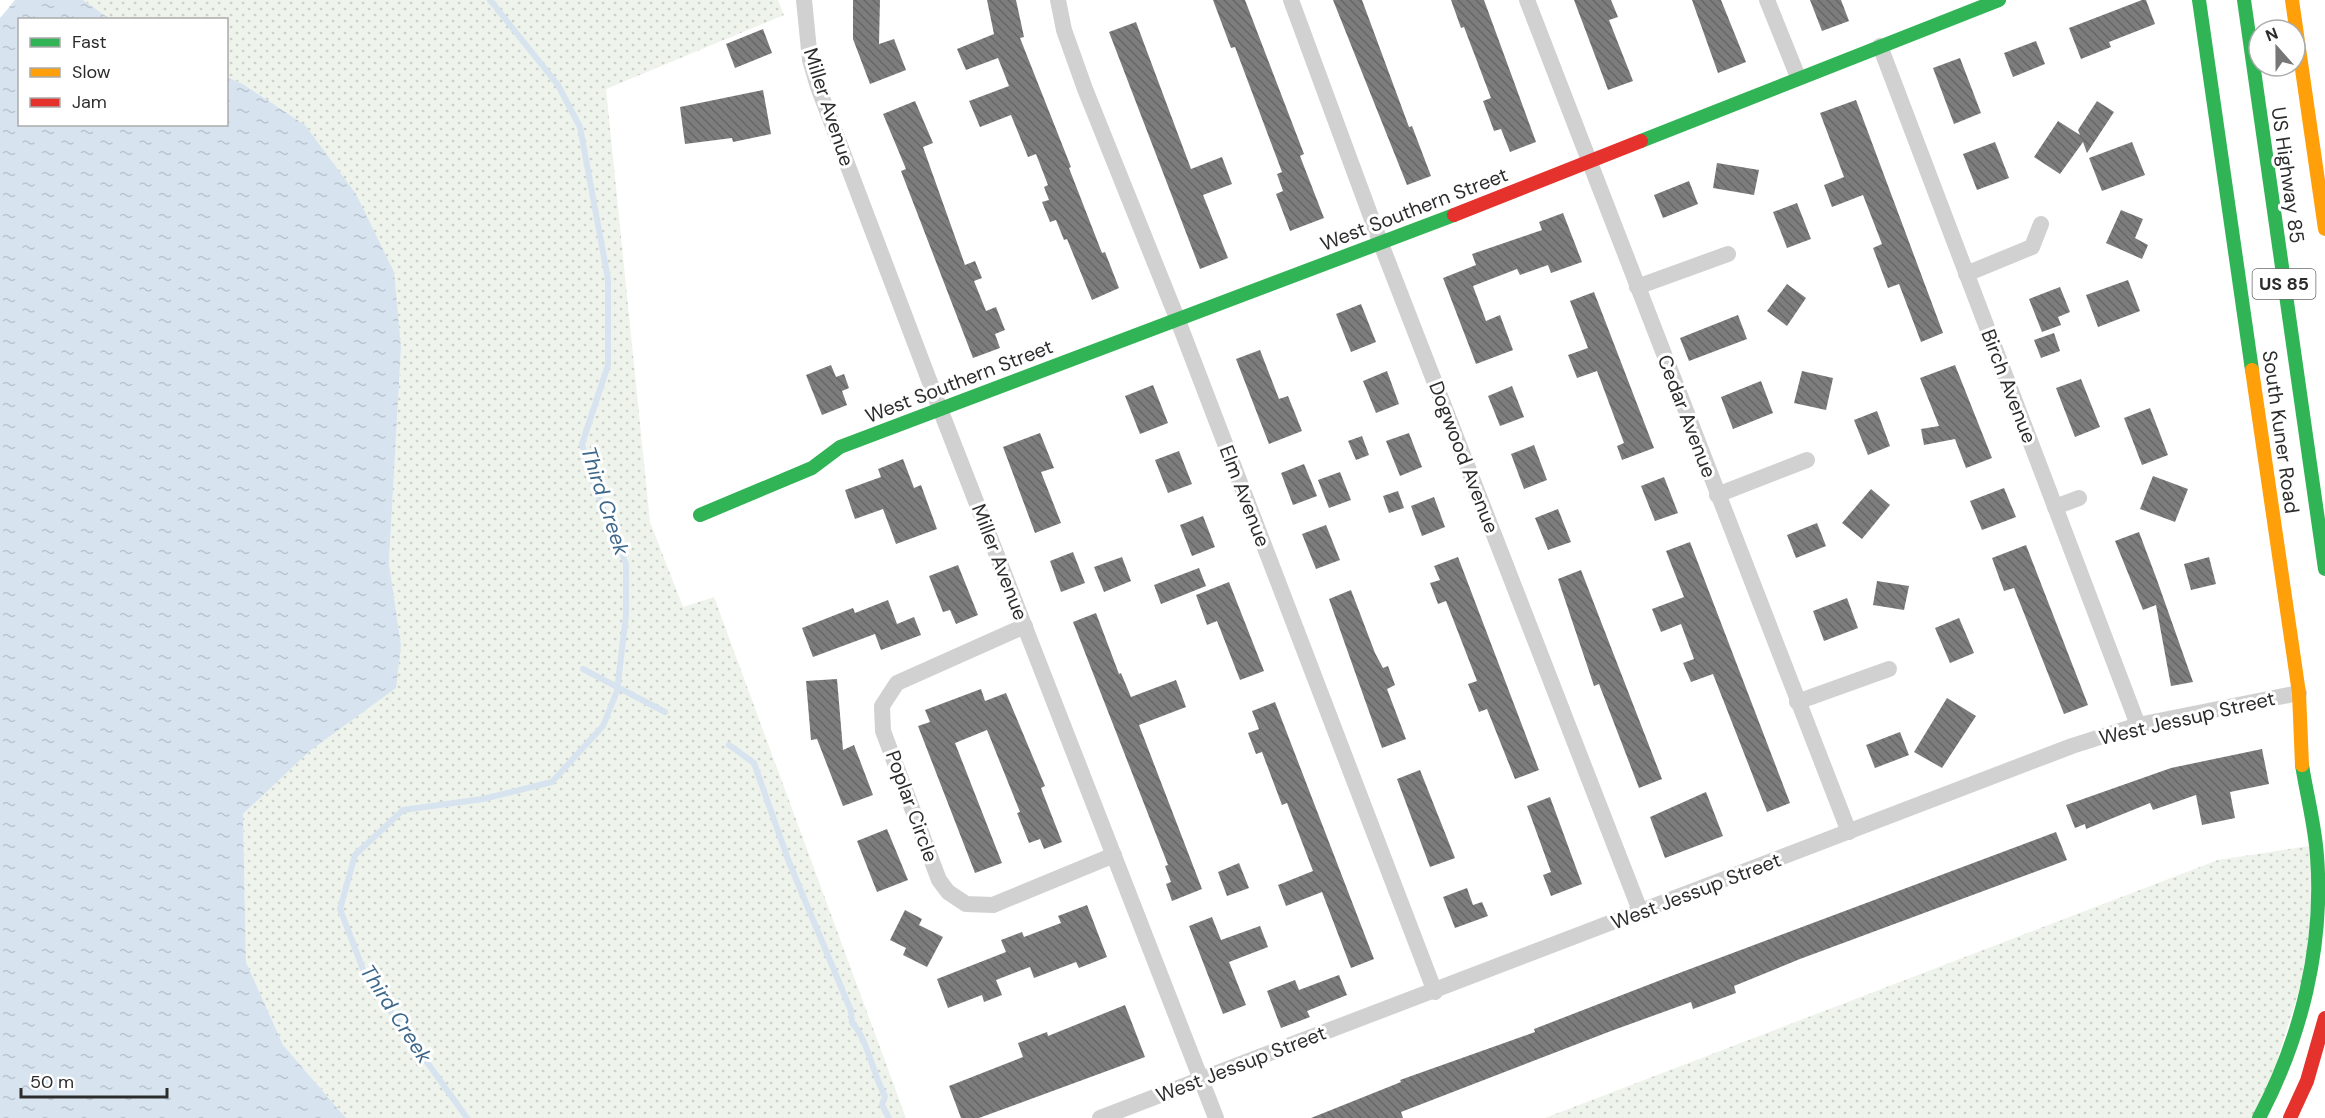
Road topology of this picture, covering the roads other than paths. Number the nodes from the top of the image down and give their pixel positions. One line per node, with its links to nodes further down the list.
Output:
1 (804, 0): 20 (street, Miller Avenue)
2 (1058, 0): 19 (street, Elm Avenue)
3 (1291, 0): 15 (street, Dogwood Avenue)
4 (1527, 0): 12 (street, Cedar Avenue)
5 (1767, 0): 11 (street)
6 (1999, 0): 10 (main road, West Southern Street)
7 (2199, 0): 29 (main road, South Kuner Road)
8 (2244, 0): 26 (main road, US Highway 85 / US 85)
9 (2292, 0): 14 (main road, US Highway 85)
10 (1880, 46): 11 (main road, West Southern Street); 17 (street, Birch Avenue)
11 (1798, 77): 12 (main road, West Southern Street)
12 (1588, 162): 15 (main road, West Southern Street); 18 (street, Cedar Avenue)
13 (2041, 224): 17 (street)
14 (2325, 229)
15 (1381, 244): 19 (main road, West Southern Street); 36 (street, Dogwood Avenue)
16 (1728, 254): 18 (street)
17 (1966, 274): 24 (street, Birch Avenue)
18 (1637, 287): 22 (street, Cedar Avenue)
19 (1176, 318): 20 (main road, West Southern Street); 37 (street, Elm Avenue)
20 (940, 410): 25 (main road, West Southern Street); 27 (street, Miller Avenue)
21 (1807, 460): 22 (street)
22 (1717, 495): 30 (street, Cedar Avenue)
23 (2079, 498): 24 (street)
24 (2055, 507): 31 (street, Birch Avenue)
25 (700, 515)
26 (2325, 569)
27 (1025, 626): 33 (street, Miller Avenue); 33 (street, Poplar Circle)
28 (1889, 669): 30 (street)
29 (2299, 693): 31 (street, West Jessup Street); 34 (main road, South Kuner Road)
30 (1797, 702): 32 (street, Cedar Avenue)
31 (2138, 725): 32 (street, West Jessup Street)
32 (1849, 832): 36 (street, West Jessup Street)
33 (1114, 855): 39 (street, Miller Avenue)
34 (2318, 870): 35 (main road); 42 (main road)
35 (2325, 892)
36 (1641, 913): 37 (street, West Jessup Street)
37 (1435, 992): 39 (street, West Jessup Street)
38 (2325, 1018): 43 (main road)
39 (1199, 1079): 40 (street, West Jessup Street); 41 (street, Miller Avenue)
40 (1100, 1118)
41 (1216, 1118)
42 (2259, 1118)
43 (2290, 1118)

